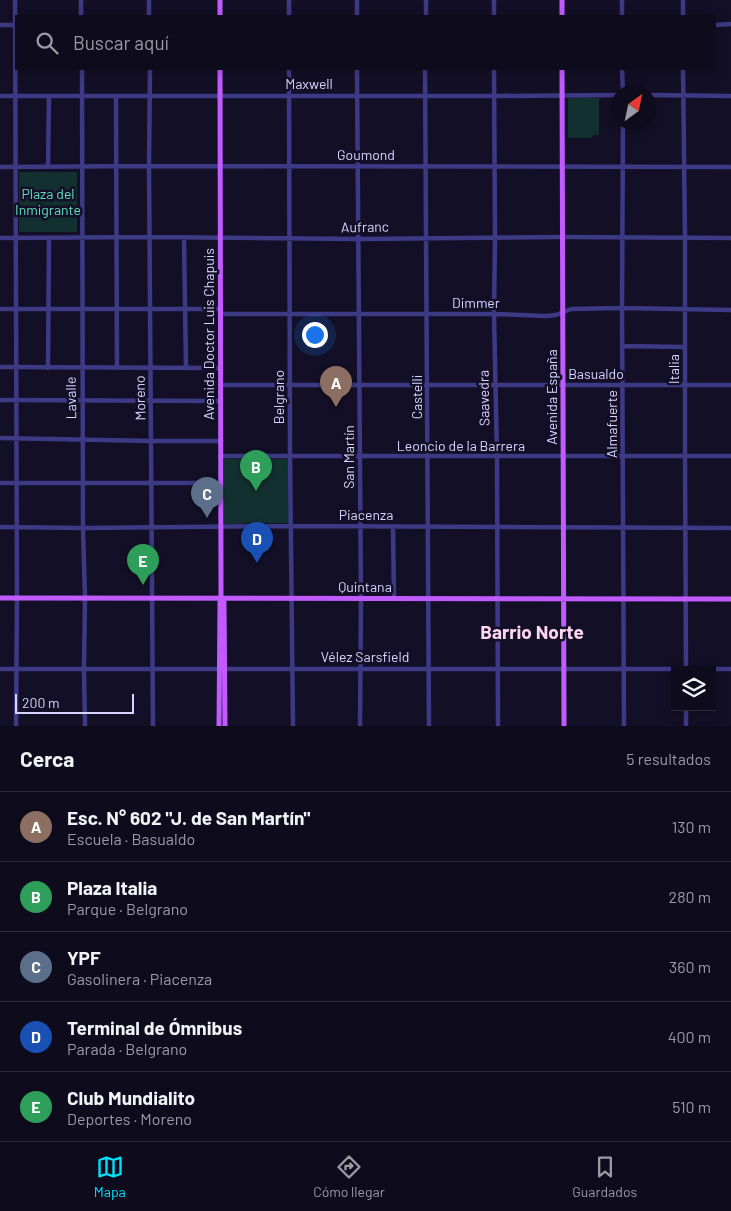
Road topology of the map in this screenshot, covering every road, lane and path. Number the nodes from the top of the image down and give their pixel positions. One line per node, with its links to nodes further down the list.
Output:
1 (15, 0): 12 (street)
2 (81, 0): 13 (street)
3 (149, 0): 14 (street)
4 (220, 0): 15 (main road)
5 (289, 0): 16 (street)
6 (357, 0): 17 (street)
7 (426, 0): 18 (street)
8 (494, 0): 19 (street)
9 (562, 0): 20 (main road)
10 (622, 0): 21 (street)
11 (683, 0): 22 (street)
12 (16, 15)
13 (81, 15)
14 (149, 15)
15 (220, 15)
16 (289, 15)
17 (357, 15)
18 (426, 15)
19 (494, 15)
20 (562, 15)
21 (622, 15)
22 (683, 15)
23 (731, 24): 26 (street)
24 (0, 25): 25 (street)
25 (15, 25)
26 (716, 25)
27 (15, 70): 43 (street)
28 (82, 70): 45 (street, Lavalle)
29 (150, 70): 47 (street, Moreno)
30 (220, 70): 48 (main road, Avenida Doctor Luis Chapuis)
31 (289, 70): 49 (street, Belgrano)
32 (357, 70): 39 (street, San Martín)
33 (425, 70): 50 (street, Castelli)
34 (494, 70): 51 (street, Saavedra)
35 (562, 70): 52 (main road, Avenida España)
36 (622, 70): 38 (street)
37 (683, 70): 53 (street, Italia)
38 (623, 85)
39 (357, 95): 49 (street, Maxwell); 50 (street, Maxwell); 64 (street, San Martín)
40 (611, 95): 52 (street, Maxwell)
41 (656, 95): 53 (street)
42 (0, 96): 43 (street, Maxwell)
43 (15, 96): 44 (street, Maxwell); 60 (street)
44 (49, 96): 45 (street, Maxwell); 61 (street)
45 (82, 96): 46 (street, Maxwell); 62 (street, Lavalle)
46 (116, 96): 47 (street, Maxwell); 63 (street)
47 (150, 96): 48 (street, Maxwell); 56 (street, Moreno)
48 (220, 96): 49 (street, Maxwell); 57 (main road, Avenida Doctor Luis Chapuis)
49 (289, 96): 58 (street, Belgrano)
50 (425, 96): 51 (street, Maxwell); 65 (street, Castelli)
51 (493, 96): 52 (street, Maxwell); 66 (street, Saavedra)
52 (563, 96): 67 (main road, Avenida España)
53 (683, 96): 54 (street); 69 (street, Italia)
54 (731, 96)
55 (623, 130): 68 (street, Almafuerte)
56 (149, 166): 57 (street, Goumond); 63 (street, Goumond); 71 (street, Moreno)
57 (220, 166): 58 (street, Goumond); 79 (main road, Avenida Doctor Luis Chapuis)
58 (289, 166): 64 (street, Goumond); 80 (street, Belgrano)
59 (0, 167): 60 (street, Goumond)
60 (15, 167): 61 (street, Goumond); 74 (street)
61 (48, 167): 62 (street, Goumond)
62 (82, 167): 63 (street, Goumond); 76 (street, Lavalle)
63 (116, 167): 77 (street)
64 (358, 167): 65 (street, Goumond); 86 (street, San Martín)
65 (426, 167): 66 (street, Goumond); 81 (street, Castelli)
66 (494, 167): 67 (street, Goumond); 82 (street, Saavedra)
67 (562, 167): 68 (street, Goumond); 72 (main road, Avenida España)
68 (623, 167): 69 (street, Goumond); 83 (street, Almafuerte)
69 (685, 167): 70 (street, Goumond); 84 (street, Italia)
70 (731, 167)
71 (151, 237): 77 (street, Aufranc); 78 (street, Aufranc); 93 (street, Moreno)
72 (563, 237): 82 (street, Aufranc); 83 (street, Aufranc); 98 (main road, Avenida España)
73 (0, 238): 74 (street, Aufranc)
74 (16, 238): 75 (street, Aufranc); 89 (street)
75 (48, 238): 76 (street, Aufranc); 90 (street)
76 (82, 238): 77 (street, Aufranc); 91 (street, Lavalle)
77 (116, 238): 92 (street)
78 (184, 238): 79 (street, Aufranc); 94 (street)
79 (220, 238): 80 (street, Aufranc); 97 (main road, Avenida Doctor Luis Chapuis)
80 (290, 238): 86 (street, Aufranc); 102 (street, Belgrano)
81 (426, 238): 82 (street, Aufranc); 86 (street, Aufranc); 100 (street, Castelli)
82 (495, 238): 101 (street, Saavedra)
83 (623, 238): 84 (street, Aufranc); 87 (street, Almafuerte)
84 (685, 238): 85 (street, Aufranc); 95 (street, Italia)
85 (731, 238)
86 (359, 239): 99 (street, San Martín)
87 (622, 308): 95 (street, Dimmer); 98 (street, Dimmer); 103 (street, Almafuerte)
88 (0, 309): 89 (street, Dimmer)
89 (16, 309): 90 (street, Dimmer); 106 (street)
90 (48, 309): 91 (street, Dimmer); 107 (street)
91 (83, 309): 92 (street, Dimmer); 108 (street, Lavalle)
92 (116, 309): 93 (street, Dimmer); 109 (street)
93 (150, 309): 94 (street, Dimmer); 110 (street, Moreno)
94 (185, 309): 97 (street, Dimmer); 111 (street)
95 (684, 309): 96 (street, Dimmer); 104 (street, Italia)
96 (731, 310)
97 (221, 312): 102 (street, Dimmer); 112 (main road, Avenida Doctor Luis Chapuis)
98 (563, 312): 101 (street, Dimmer); 117 (main road, Avenida España)
99 (358, 314): 100 (street, Dimmer); 102 (street, Dimmer); 114 (street, San Martín)
100 (427, 314): 101 (street, Dimmer); 115 (street, Castelli)
101 (494, 314): 116 (street, Saavedra)
102 (290, 315): 121 (street, Belgrano)
103 (622, 346): 104 (street); 118 (street, Almafuerte)
104 (685, 347): 119 (street, Italia)
105 (0, 367): 106 (street)
106 (16, 367): 107 (street); 123 (street)
107 (48, 368): 108 (street)
108 (82, 368): 109 (street); 125 (street, Lavalle)
109 (117, 368): 110 (street)
110 (150, 368): 111 (street); 126 (street, Moreno)
111 (186, 368): 112 (street)
112 (221, 368): 113 (main road, Avenida Doctor Luis Chapuis)
113 (221, 385): 121 (street, Basualdo); 124 (main road, Avenida Doctor Luis Chapuis)
114 (360, 385): 115 (street, Basualdo); 121 (street, Basualdo); 136 (street, San Martín)
115 (428, 385): 116 (street, Basualdo); 137 (street, Castelli)
116 (495, 385): 117 (street, Basualdo); 138 (street, Saavedra)
117 (562, 385): 118 (street, Basualdo); 139 (main road, Avenida España)
118 (623, 385): 119 (street, Basualdo); 134 (street, Almafuerte)
119 (685, 385): 120 (street, Basualdo); 140 (street, Italia)
120 (731, 385)
121 (290, 386): 133 (street, Belgrano)
122 (0, 400): 123 (street)
123 (16, 400): 125 (street); 128 (street)
124 (221, 401): 126 (street); 131 (main road, Avenida Doctor Luis Chapuis)
125 (83, 402): 126 (street); 129 (street, Lavalle)
126 (152, 402): 130 (street, Moreno)
127 (0, 438): 128 (street)
128 (16, 438): 129 (street); 142 (street)
129 (83, 440): 130 (street); 143 (street, Lavalle)
130 (152, 441): 131 (street); 144 (street, Moreno)
131 (221, 441): 132 (main road, Avenida Doctor Luis Chapuis)
132 (221, 456): 133 (street, Leoncio de la Barrera); 145 (main road, Avenida Doctor Luis Chapuis)
133 (290, 456): 136 (street, Leoncio de la Barrera); 148 (street, Belgrano)
134 (623, 456): 139 (street, Leoncio de la Barrera); 140 (street, Leoncio de la Barrera); 156 (street, Almafuerte)
135 (731, 456): 140 (street, Leoncio de la Barrera)
136 (360, 457): 137 (street, Leoncio de la Barrera); 154 (street, San Martín)
137 (428, 457): 138 (street, Leoncio de la Barrera); 150 (street, Castelli)
138 (497, 457): 139 (street, Leoncio de la Barrera); 151 (street, Saavedra)
139 (563, 457): 155 (main road, Avenida España)
140 (685, 457): 158 (street, Italia)
141 (0, 482): 142 (street)
142 (17, 482): 143 (street); 147 (street)
143 (84, 483): 144 (street); 157 (street, Lavalle)
144 (152, 483): 145 (street); 152 (street, Moreno)
145 (221, 483): 153 (main road, Avenida Doctor Luis Chapuis)
146 (0, 526): 147 (street, Piacenza)
147 (17, 526): 157 (street, Piacenza); 161 (street)
148 (291, 526): 153 (street, Piacenza); 154 (street, Piacenza); 167 (street, Belgrano)
149 (394, 526): 150 (street, Piacenza); 154 (street, Piacenza); 169 (street)
150 (428, 526): 151 (street, Piacenza); 165 (street, Castelli)
151 (497, 526): 155 (street, Piacenza); 170 (street, Saavedra)
152 (152, 527): 153 (street, Piacenza); 157 (street, Piacenza); 163 (street, Moreno)
153 (221, 527): 164 (main road, Avenida Doctor Luis Chapuis)
154 (360, 527): 168 (street, San Martín)
155 (563, 527): 156 (street, Piacenza); 171 (main road, Avenida España)
156 (624, 527): 158 (street, Piacenza); 172 (street, Almafuerte)
157 (83, 528): 162 (street, Lavalle)
158 (686, 528): 159 (street, Piacenza); 166 (street, Italia)
159 (731, 528)
160 (0, 598): 161 (main road, Quintana)
161 (17, 598): 162 (main road, Quintana); 178 (street)
162 (85, 598): 163 (main road, Quintana); 179 (street, Lavalle)
163 (152, 598): 164 (main road, Quintana); 180 (street, Moreno)
164 (221, 598): 167 (main road, Quintana); 175 (main road, Avenida Doctor Luis Chapuis)
165 (428, 598): 169 (main road, Quintana); 170 (main road, Quintana); 183 (street, Castelli)
166 (686, 598): 172 (main road, Quintana); 173 (main road, Quintana); 174 (street, Italia)
167 (292, 599): 168 (main road, Quintana); 181 (street, Belgrano)
168 (361, 599): 169 (main road, Quintana); 182 (street, San Martín)
169 (394, 599)
170 (498, 599): 171 (main road, Quintana); 184 (street, Saavedra)
171 (563, 599): 172 (main road, Quintana); 176 (main road, Avenida España)
172 (624, 599): 185 (street, Almafuerte)
173 (731, 599)
174 (686, 666)
175 (222, 668): 180 (street, Vélez Sarsfield); 181 (street, Vélez Sarsfield); 193 (main road); 194 (main road)
176 (564, 668): 184 (street, Vélez Sarsfield); 185 (street, Vélez Sarsfield); 199 (main road, Avenida España)
177 (0, 669): 178 (street, Vélez Sarsfield)
178 (16, 669): 179 (street, Vélez Sarsfield); 190 (street)
179 (84, 669): 180 (street, Vélez Sarsfield); 191 (street, Lavalle)
180 (153, 669): 192 (street, Moreno)
181 (293, 669): 182 (street, Vélez Sarsfield); 195 (street, Belgrano)
182 (360, 669): 183 (street, Vélez Sarsfield); 196 (street, San Martín)
183 (429, 669): 184 (street, Vélez Sarsfield); 197 (street, Castelli)
184 (498, 669): 198 (street, Saavedra)
185 (624, 669): 186 (street, Vélez Sarsfield); 200 (street, Almafuerte)
186 (671, 669)
187 (716, 669): 188 (street, Vélez Sarsfield)
188 (731, 669)
189 (686, 711): 201 (street)
190 (16, 726)
191 (85, 726)
192 (153, 726)
193 (219, 726)
194 (225, 726)
195 (293, 726)
196 (360, 726)
197 (429, 726)
198 (498, 726)
199 (564, 726)
200 (624, 726)
201 (686, 726)

